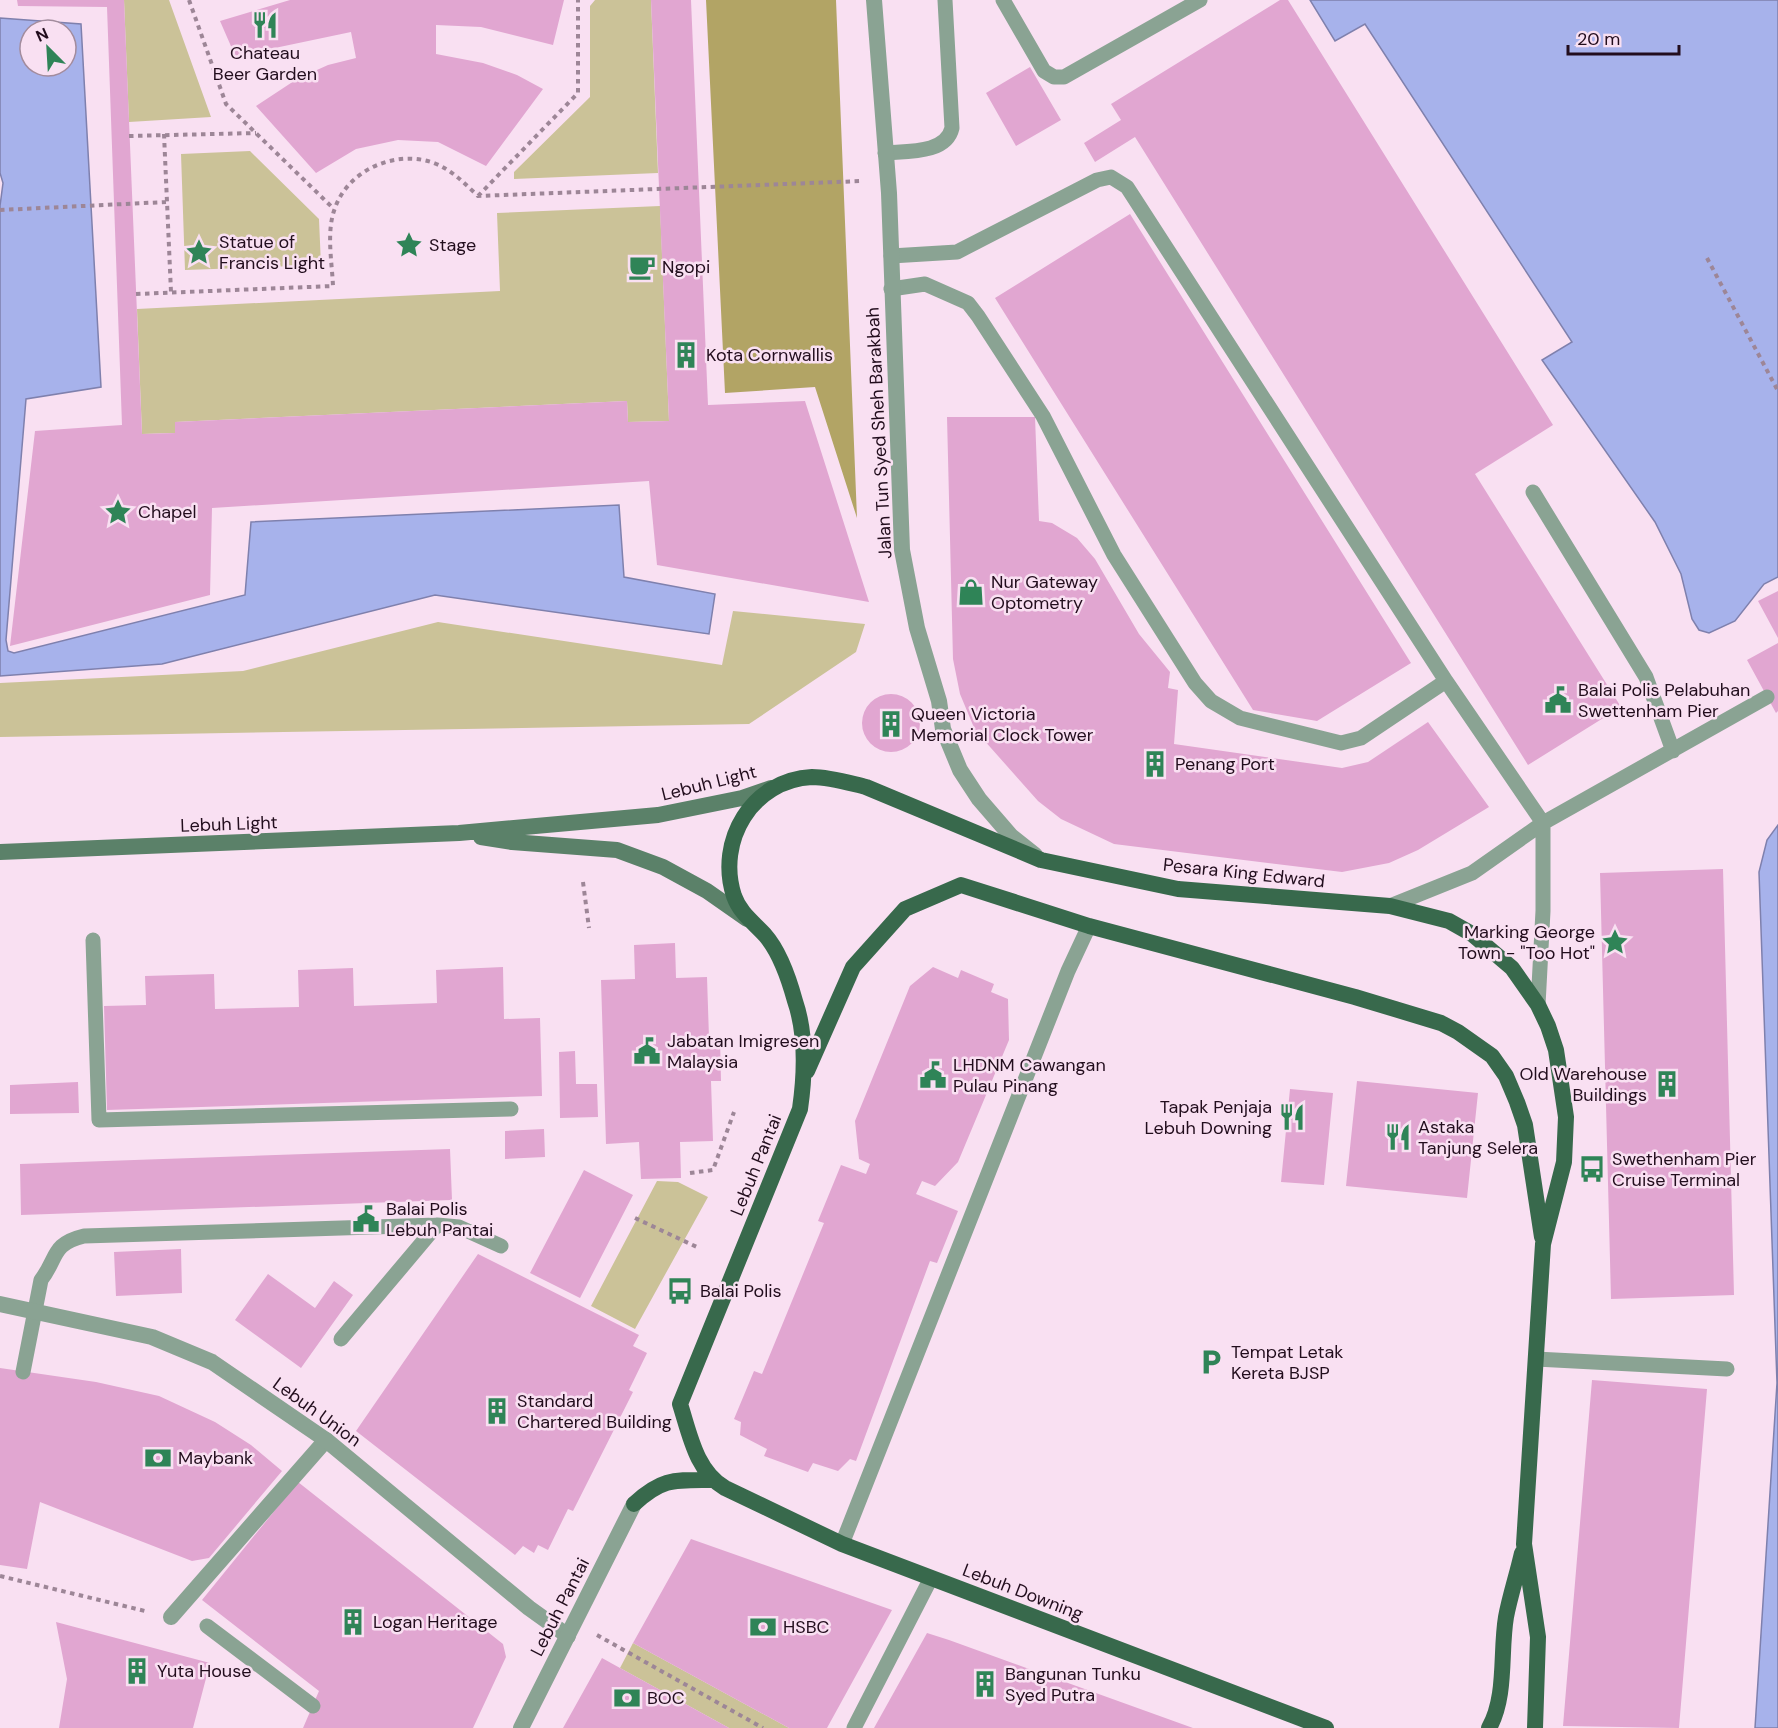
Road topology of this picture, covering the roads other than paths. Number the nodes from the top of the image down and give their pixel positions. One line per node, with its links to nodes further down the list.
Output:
1 (874, 0): 5 (street, Jalan Tun Syed Sheh Barakbah)
2 (945, 0): 5 (lane)
3 (1003, 0): 4 (lane)
4 (1200, 0)
5 (885, 153): 6 (street, Jalan Tun Syed Sheh Barakbah)
6 (891, 256): 7 (street, Jalan Tun Syed Sheh Barakbah); 9 (lane)
7 (891, 289): 9 (lane); 16 (street, Jalan Tun Syed Sheh Barakbah)
8 (1533, 492): 11 (lane)
9 (1446, 681): 13 (lane)
10 (1767, 697): 11 (lane)
11 (1673, 751): 13 (lane)
12 (788, 782): 14 (main road, Lebuh Light); 16 (main road, Pesara King Edward); 18 (main road)
13 (1543, 823): 17 (lane); 21 (lane)
14 (459, 833): 15 (main road, Lebuh Light); 18 (main road, Lebuh Light)
15 (0, 852)
16 (1041, 860): 17 (main road, Pesara King Edward)
17 (1390, 906): 21 (main road, Pesara King Edward)
18 (747, 919): 22 (main road, Lebuh Pantai)
19 (1089, 926): 22 (main road); 25 (main road); 36 (lane)
20 (93, 940): 23 (lane)
21 (1538, 1005): 25 (main road, Pesara King Edward)
22 (805, 1077): 34 (main road, Lebuh Pantai)
23 (511, 1109)
24 (437, 1225): 26 (lane); 28 (lane); 29 (lane)
25 (1543, 1244): 30 (main road)
26 (501, 1245)
27 (0, 1304): 28 (street, Lebuh Union)
28 (34, 1310): 32 (lane); 33 (street, Lebuh Union)
29 (340, 1339)
30 (1536, 1359): 31 (lane); 37 (main road)
31 (1726, 1369)
32 (23, 1372)
33 (326, 1440): 39 (street); 41 (street, Lebuh Union)
34 (711, 1480): 35 (main road, Lebuh Downing); 36 (main road, Lebuh Downing)
35 (634, 1504): 41 (street, Lebuh Pantai)
36 (842, 1544): 38 (main road, Lebuh Downing)
37 (1524, 1544): 46 (main road); 47 (main road)
38 (931, 1578): 44 (lane); 45 (main road, Lebuh Downing)
39 (171, 1617)
40 (207, 1626): 42 (lane)
41 (572, 1629): 43 (street, Lebuh Pantai)
42 (313, 1706)
43 (521, 1728)
44 (854, 1728)
45 (1326, 1728)
46 (1490, 1728)
47 (1535, 1728)

